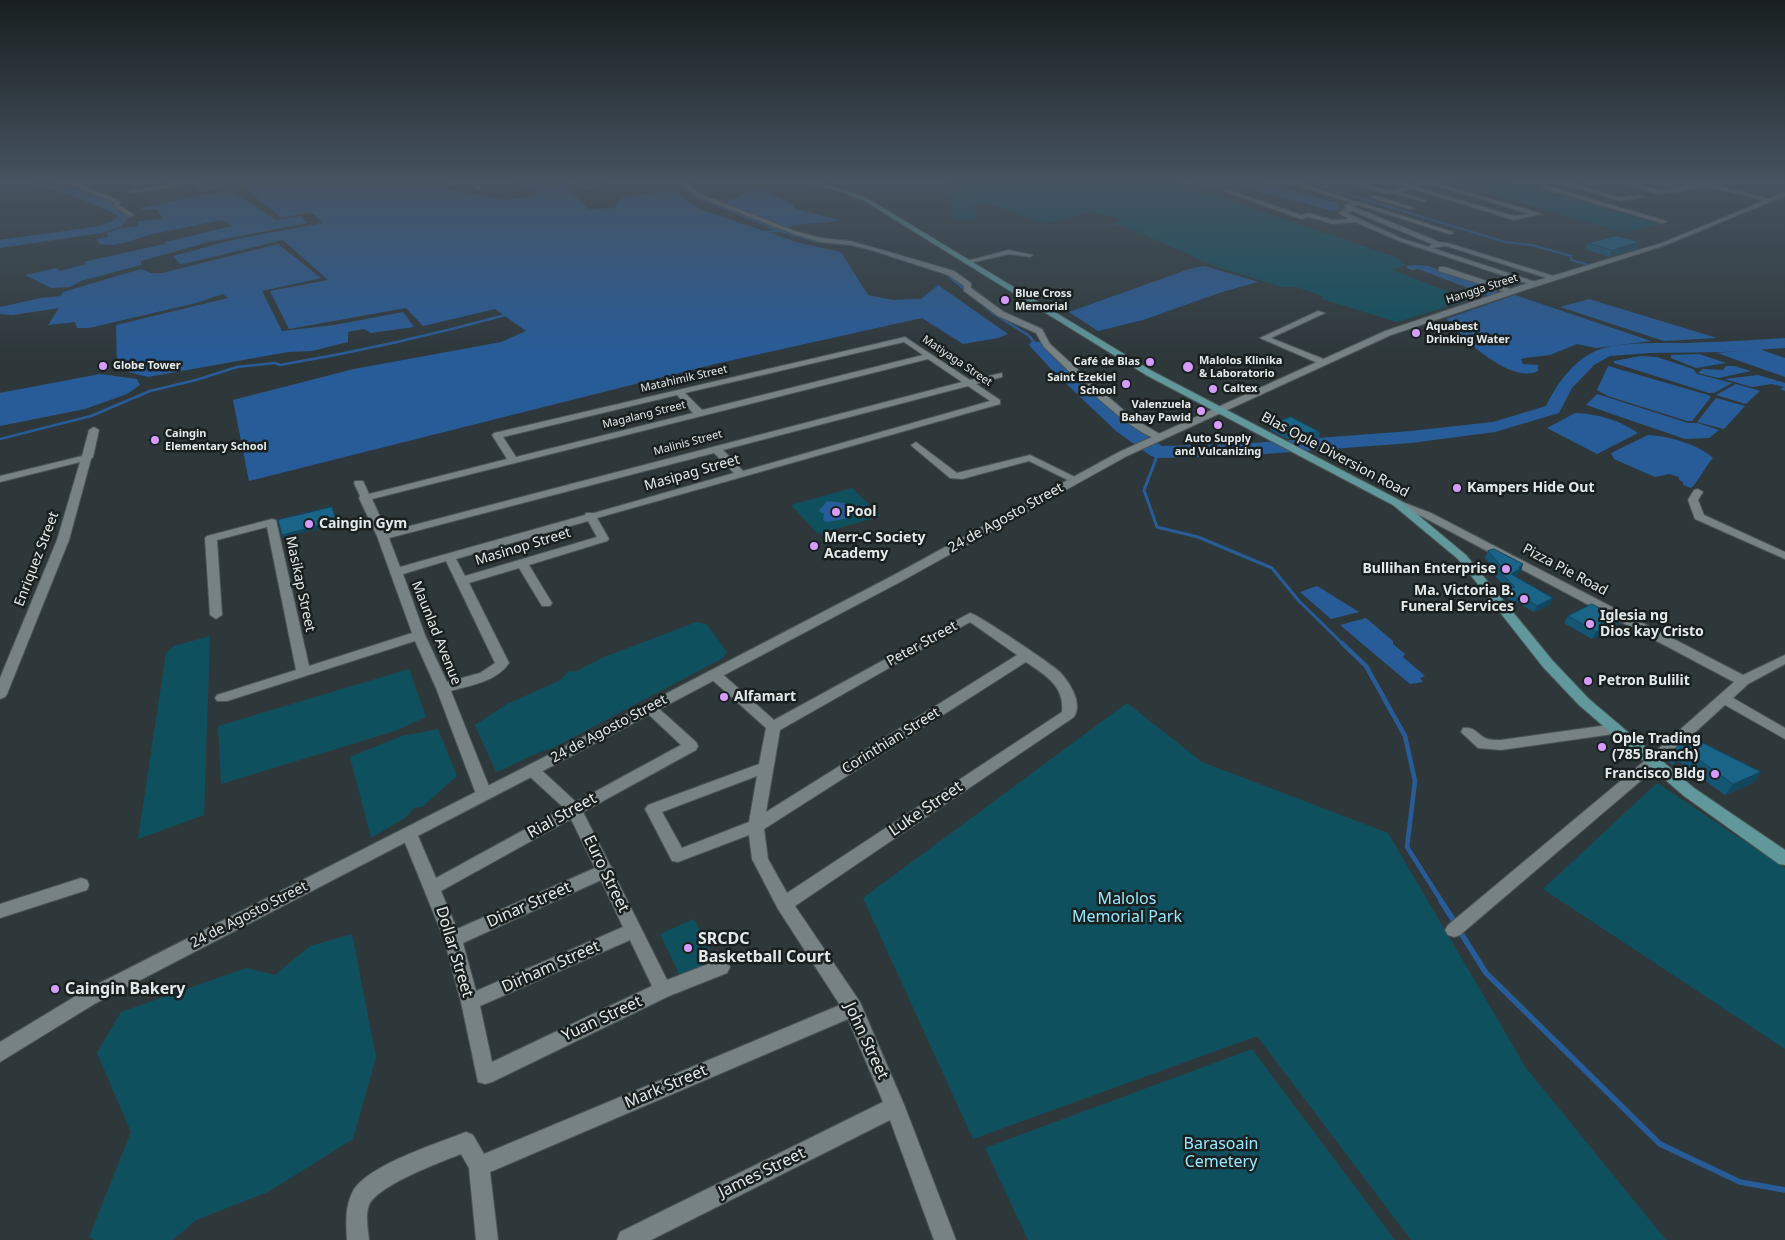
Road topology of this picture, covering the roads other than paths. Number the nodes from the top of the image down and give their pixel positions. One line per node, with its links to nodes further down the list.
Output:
1 (816, 239): 25 (street)
2 (929, 239): 9 (main road, Blas Ople Diversion Road)
3 (1399, 239): 7 (street)
4 (1425, 239): 6 (street)
5 (1676, 239): 11 (street, Hangga Street)
6 (1438, 244): 7 (street); 11 (street)
7 (1426, 249): 12 (street)
8 (1030, 255): 9 (street)
9 (966, 262): 22 (main road, Blas Ople Diversion Road)
10 (1442, 269): 13 (street)
11 (1556, 278): 12 (street, Hangga Street)
12 (1538, 284): 13 (street, Hangga Street)
13 (1512, 291): 17 (street, Hangga Street)
14 (1321, 313): 17 (street)
15 (905, 339): 16 (street, Matiyaga Street); 20 (street, Matahimik Street)
16 (930, 356): 19 (street, Matiyaga Street); 23 (street, Magalang Street)
17 (1323, 362): 22 (street, Hangga Street)
18 (999, 375): 19 (street, Malinis Street)
19 (968, 382): 21 (street, Matiyaga Street); 27 (street, Malinis Street)
20 (678, 392): 23 (street); 29 (street, Matahimik Street)
21 (997, 402): 30 (street, Masipag Street)
22 (1221, 411): 25 (street, 24 de Agosto Street); 36 (main road, Blas Ople Diversion Road)
23 (700, 414): 29 (street, Magalang Street)
24 (94, 430): 28 (street, Enriquez Street)
25 (1158, 438): 32 (street, 24 de Agosto Street)
26 (916, 445): 32 (street)
27 (716, 449): 30 (street); 38 (street, Malinis Street)
28 (88, 457): 31 (street); 53 (street, Enriquez Street)
29 (513, 460): 35 (street, Magalang Street)
30 (740, 474): 37 (street, Masipag Street)
31 (0, 479)
32 (1076, 480): 50 (street, 24 de Agosto Street)
33 (359, 483): 35 (street, Maunlad Avenue)
34 (1698, 492): 40 (street)
35 (364, 498): 38 (street, Maunlad Avenue)
36 (1398, 503): 51 (street, Pizza Pie Road); 59 (main road, Blas Ople Diversion Road)
37 (590, 515): 39 (street, Masipag Street); 41 (street, Masinop Street)
38 (383, 536): 42 (street, Maunlad Avenue)
39 (449, 556): 42 (street, Masipag Street); 43 (street)
40 (1785, 556)
41 (522, 563): 43 (street, Masinop Street); 44 (street)
42 (396, 572): 46 (street, Maunlad Avenue)
43 (462, 581): 52 (street, Masinop Street)
44 (546, 603)
45 (216, 615): 49 (street, Masikap Street)
46 (419, 635): 49 (street); 52 (street, Maunlad Avenue)
47 (1026, 656): 57 (street, Peter Street); 58 (street, Peter Street); 67 (street, Corinthian Street)
48 (1785, 659): 51 (street)
49 (303, 671): 54 (street)
50 (714, 674): 56 (street, 24 de Agosto Street); 58 (street)
51 (1743, 681): 55 (street)
52 (443, 688): 65 (street, Maunlad Avenue)
53 (0, 694)
54 (222, 698)
55 (1723, 698): 61 (street); 62 (street)
56 (650, 708): 64 (street, 24 de Agosto Street); 66 (street, Rial Street)
57 (1069, 714): 73 (street, Luke Street)
58 (773, 727): 63 (street, John Street)
59 (1615, 729): 60 (street); 62 (main road, Blas Ople Diversion Road)
60 (1468, 732)
61 (1785, 734)
62 (1653, 762): 69 (main road, Blas Ople Diversion Road); 75 (street)
63 (766, 767): 67 (street, John Street); 67 (street, Corinthian Street)
64 (532, 770): 65 (street, 24 de Agosto Street); 66 (street, Euro Street)
65 (484, 794): 68 (street, 24 de Agosto Street)
66 (574, 809): 70 (street, Euro Street); 72 (street, Rial Street)
67 (756, 826): 73 (street, John Street)
68 (409, 833): 72 (street, Dollar Street); 82 (street, 24 de Agosto Street)
69 (1785, 858)
70 (606, 870): 76 (street, Euro Street); 77 (street, Dinar Street)
71 (81, 885): 74 (street)
72 (432, 887): 77 (street, Dollar Street)
73 (784, 904): 81 (street, John Street)
74 (0, 910)
75 (1459, 925)
76 (633, 931): 79 (street, Euro Street); 80 (street, Dirham Street)
77 (453, 939): 80 (street, Dollar Street)
78 (721, 967): 79 (street, Yuan Street)
79 (663, 990): 83 (street, Yuan Street)
80 (470, 1002): 83 (street, Dollar Street)
81 (853, 1008): 84 (street, John Street); 85 (street, Mark Street)
82 (0, 1053)
83 (485, 1075)
84 (895, 1107): 88 (street, James Street); 89 (street, John Street)
85 (479, 1166): 86 (street); 87 (street)
86 (358, 1240)
87 (487, 1240)
88 (628, 1240)
89 (945, 1240)

